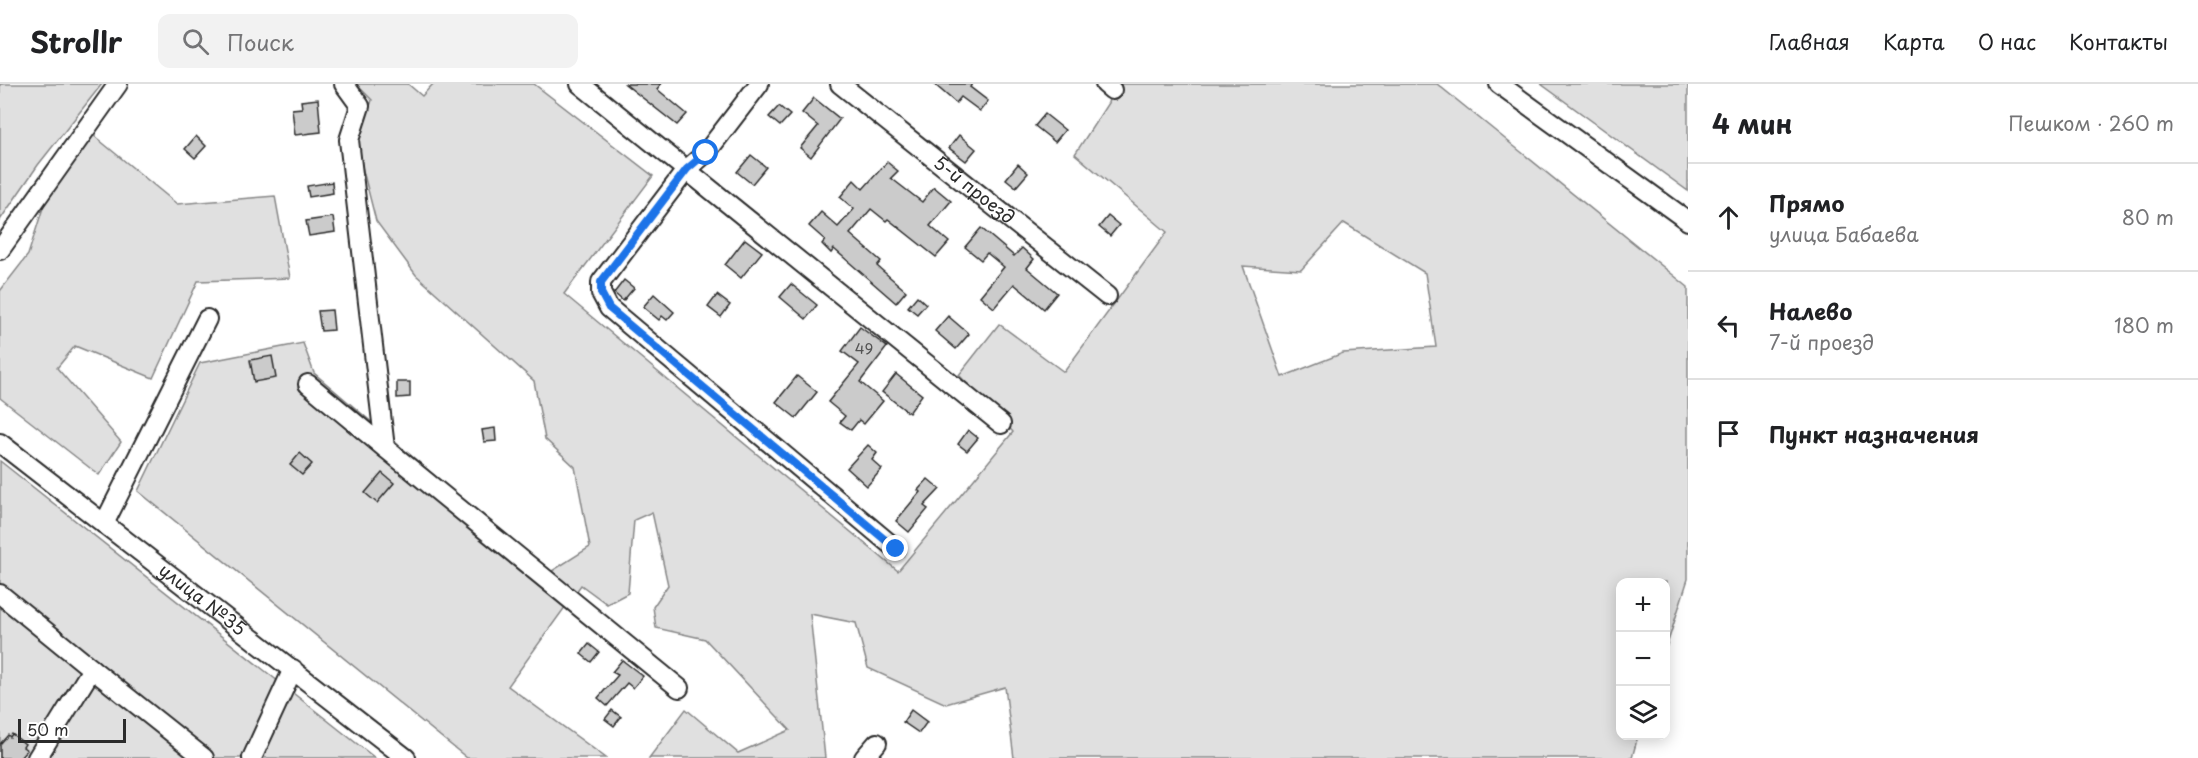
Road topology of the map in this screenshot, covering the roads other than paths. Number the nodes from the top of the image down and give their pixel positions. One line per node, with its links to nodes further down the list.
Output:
1 (118, 84): 9 (street)
2 (344, 84): 15 (street)
3 (580, 84): 7 (street)
4 (759, 84): 7 (street)
5 (840, 84): 10 (street, 5-й проезд)
6 (1499, 84): 8 (street)
7 (687, 169): 13 (street); 17 (street)
8 (1688, 221)
9 (0, 250)
10 (1107, 296)
11 (207, 319): 16 (street)
12 (308, 384): 15 (street)
13 (1001, 424)
14 (0, 443): 16 (street, улица №35)
15 (385, 448): 21 (street)
16 (104, 524): 20 (street, улица №35)
17 (896, 549)
18 (0, 594): 19 (street)
19 (92, 669): 23 (street); 24 (street)
20 (293, 669): 25 (street); 26 (street, улица №35)
21 (678, 688)
22 (878, 743): 27 (street)
23 (37, 758)
24 (204, 758)
25 (252, 758)
26 (406, 758)
27 (864, 758)

